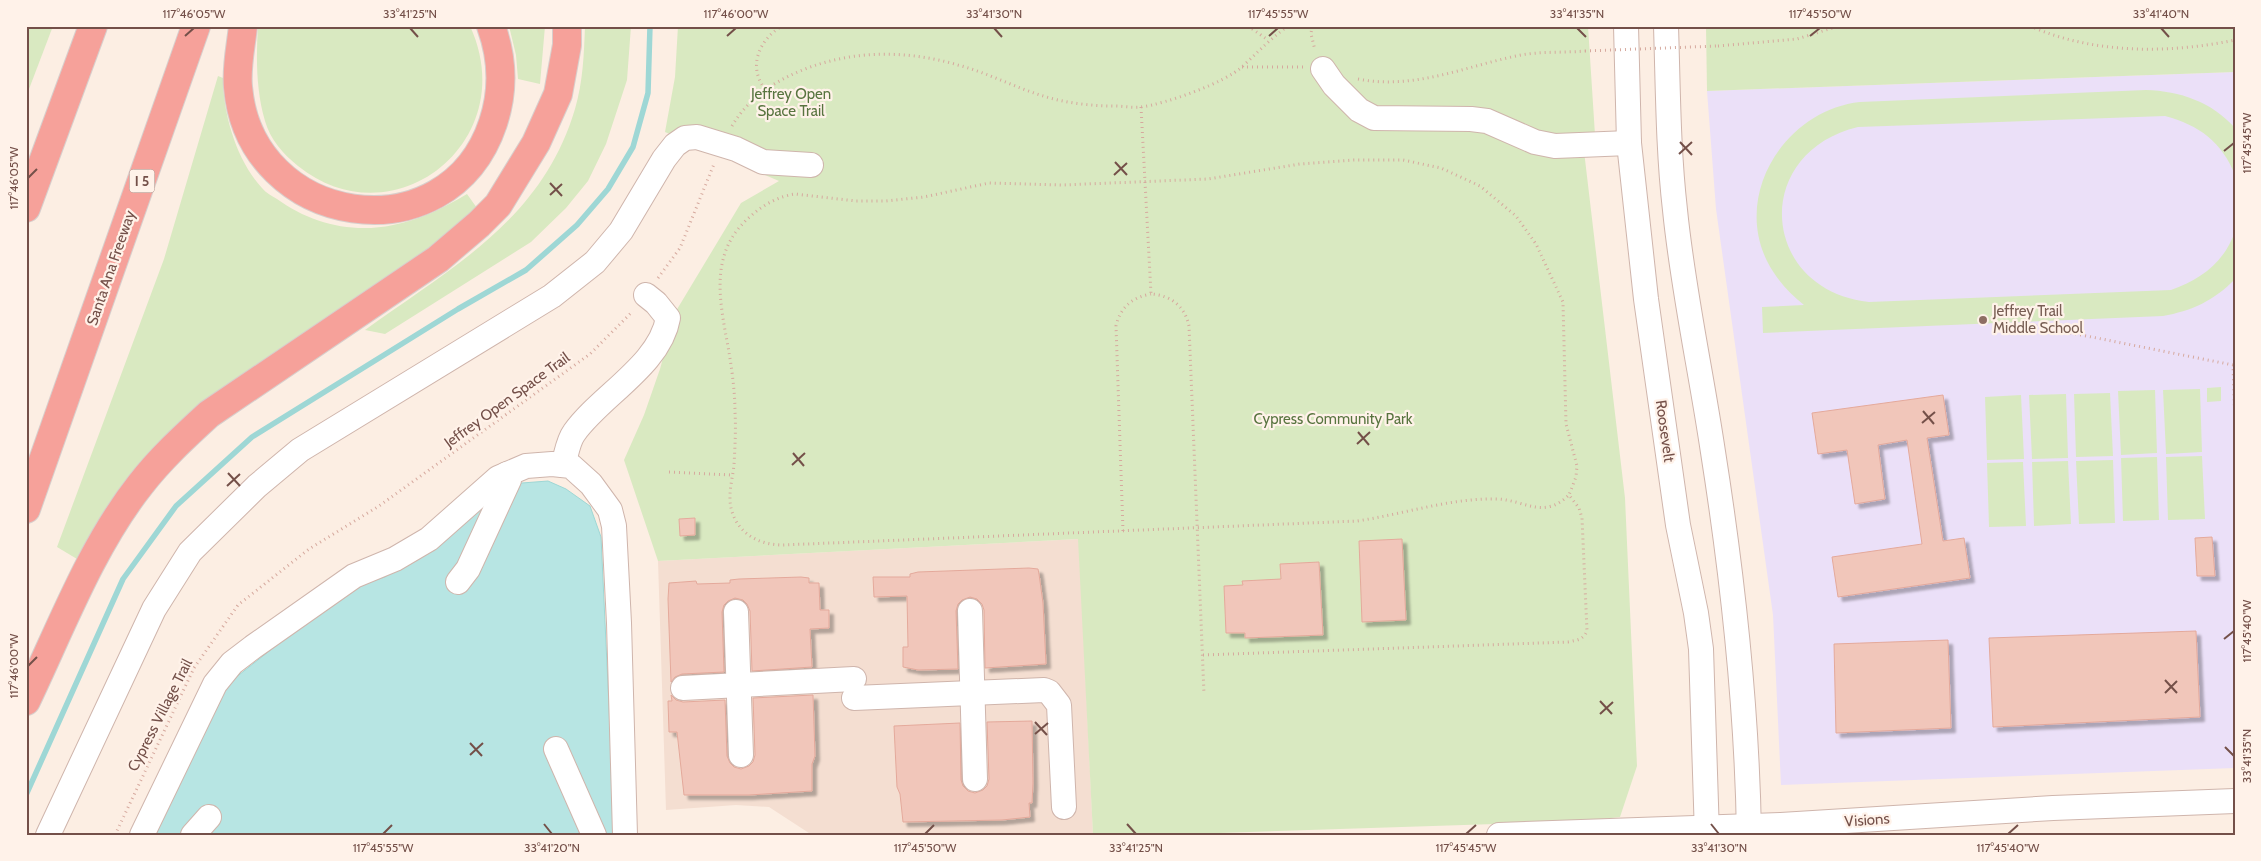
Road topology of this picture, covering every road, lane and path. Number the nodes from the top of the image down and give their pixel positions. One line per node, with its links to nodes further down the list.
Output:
1 (93, 26): 19 (highway)
2 (196, 26): 36 (highway, Santa Ana Freeway / I 5)
3 (243, 26): 4 (highway)
4 (491, 26)
5 (567, 26): 47 (highway)
6 (782, 26): 17 (path)
7 (1248, 26): 13 (path)
8 (1288, 26): 13 (path, Jeffrey Open Space Trail)
9 (1626, 26): 20 (street, Roosevelt)
10 (1666, 26): 54 (street)
11 (1839, 26): 16 (path, bridge)
12 (2030, 26): 14 (path)
13 (1268, 40): 15 (path, Jeffrey Open Space Trail)
14 (2235, 40)
15 (1242, 67): 16 (path); 18 (path, Jeffrey Open Space Trail)
16 (1323, 69): 20 (street)
17 (765, 89): 18 (path, Jeffrey Open Space Trail); 21 (path, Jeffrey Open Space Trail)
18 (1141, 107): 24 (path)
19 (60, 121): 22 (highway); 25 (highway)
20 (1629, 143): 55 (street, Roosevelt)
21 (722, 145): 23 (street); 27 (path, Jeffrey Open Space Trail); 56 (street)
22 (26, 164)
23 (810, 165)
24 (1145, 182): 26 (path); 33 (path); 34 (path)
25 (26, 208)
26 (1151, 294): 37 (path); 38 (path)
27 (646, 295): 30 (street); 35 (path, Jeffrey Open Space Trail)
28 (2036, 326): 29 (path)
29 (2235, 425)
30 (563, 466): 32 (street); 61 (street)
31 (669, 472): 33 (path)
32 (507, 474): 39 (street); 58 (street)
33 (732, 475): 38 (path)
34 (1568, 495): 37 (path); 42 (path)
35 (379, 506): 57 (path, Cypress Village Trail)
36 (26, 509)
37 (1198, 528): 38 (path); 42 (path)
38 (1123, 531)
39 (458, 582)
40 (970, 611): 45 (street)
41 (736, 612): 43 (street)
42 (1203, 655): 46 (path)
43 (738, 685): 44 (street); 45 (street); 49 (street)
44 (683, 688)
45 (973, 693): 50 (street); 52 (street)
46 (1204, 694)
47 (26, 701)
48 (556, 749): 60 (street)
49 (741, 754)
50 (975, 779)
51 (2235, 801): 54 (street, Visions)
52 (1064, 807)
53 (209, 817): 59 (street)
54 (1749, 830): 55 (street, Visions)
55 (1707, 831): 62 (street, Visions)
56 (48, 835)
57 (115, 835)
58 (142, 835)
59 (193, 835)
60 (594, 835)
61 (625, 835)
62 (1499, 835)

